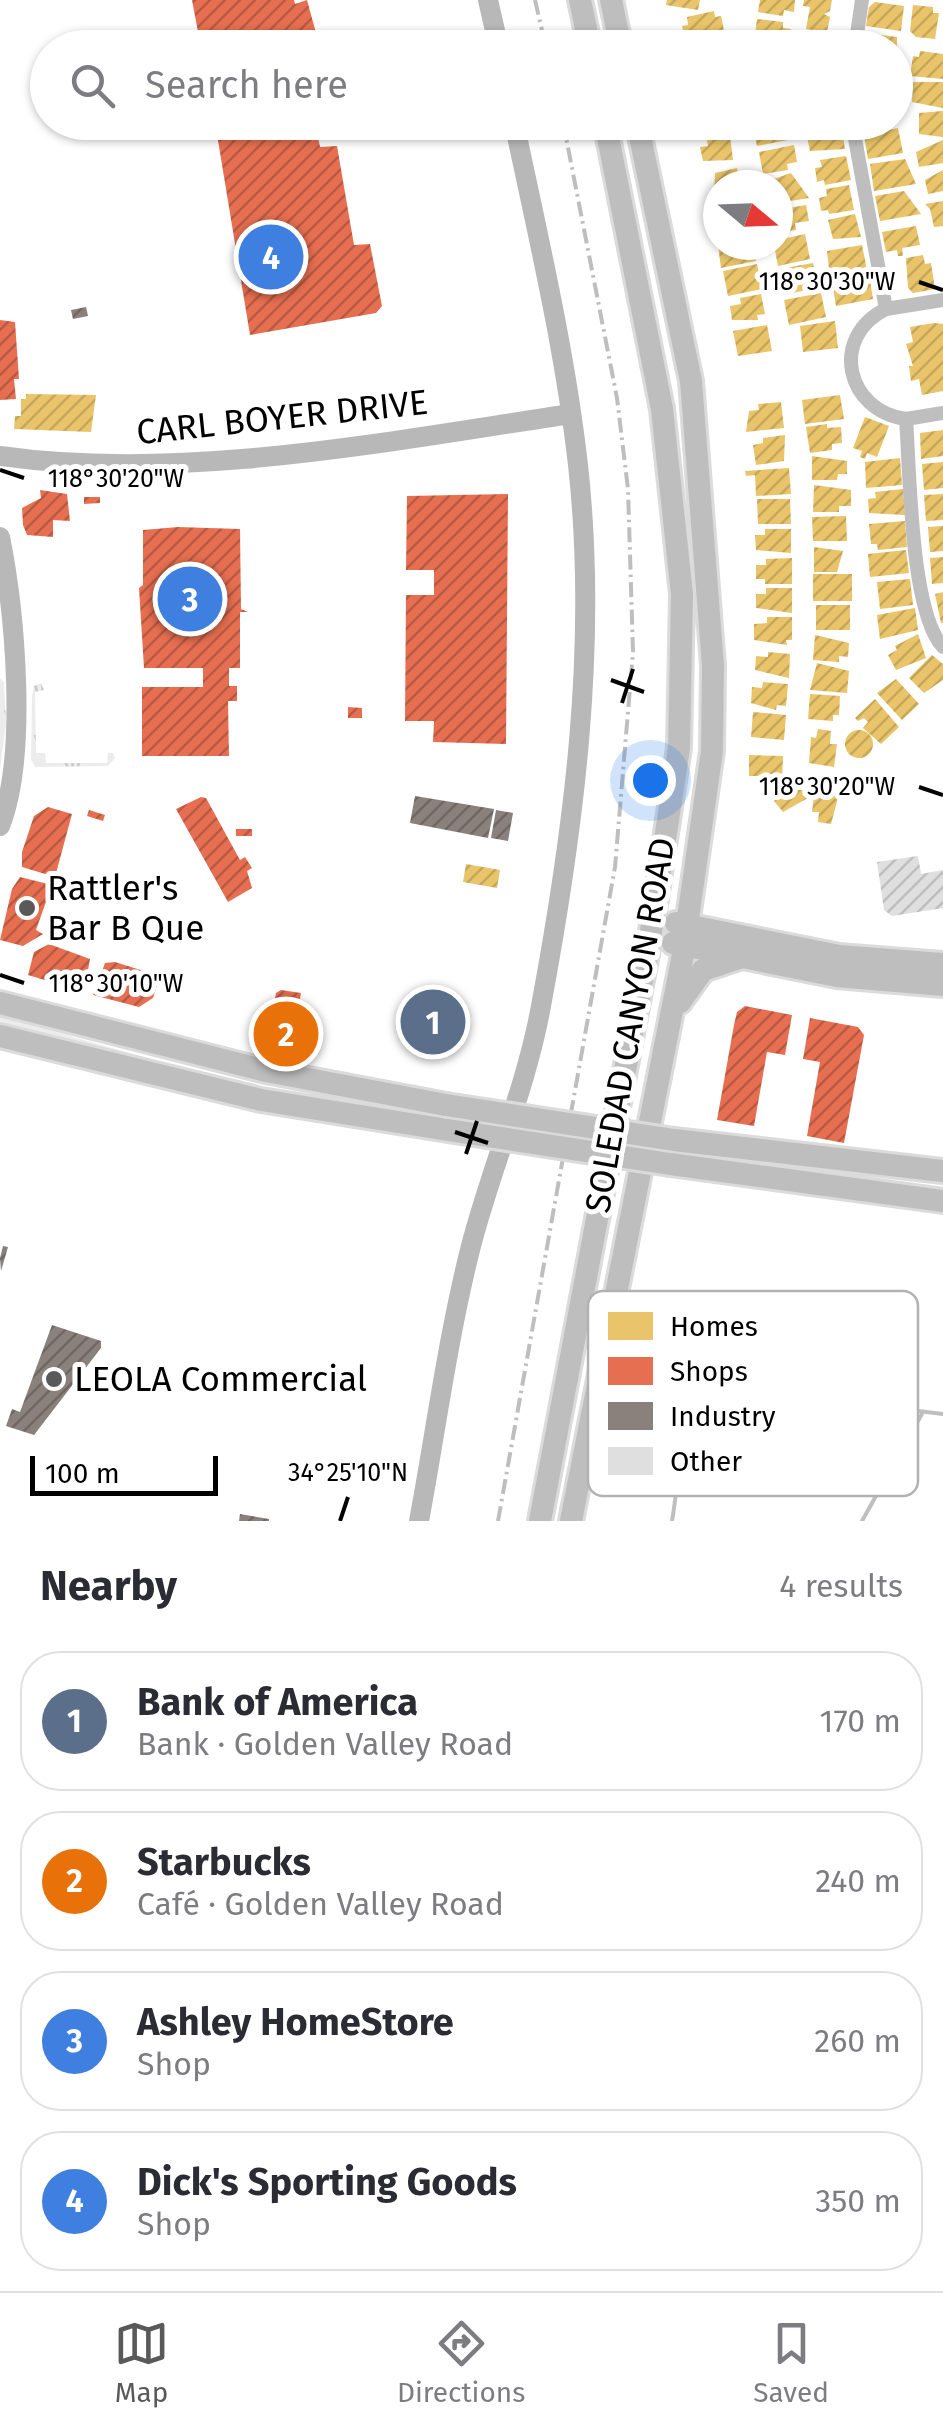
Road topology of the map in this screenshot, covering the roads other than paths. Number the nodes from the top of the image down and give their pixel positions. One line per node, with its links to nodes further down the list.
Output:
1 (488, 0): 5 (street)
2 (580, 0): 6 (main road)
3 (611, 0): 7 (main road)
4 (862, 0): 8 (street)
5 (495, 30)
6 (586, 30)
7 (617, 30)
8 (858, 30)
9 (518, 140): 18 (street)
10 (609, 140): 14 (main road, SOLEDAD CANYON ROAD)
11 (640, 140): 16 (main road, SOLEDAD CANYON ROAD)
12 (855, 140): 15 (street)
13 (943, 300): 15 (street)
14 (642, 308): 16 (main road); 22 (main road, SOLEDAD CANYON ROAD)
15 (886, 309): 19 (street)
16 (689, 391): 22 (main road); 26 (main road, SOLEDAD CANYON ROAD)
17 (943, 413): 19 (street)
18 (571, 414): 20 (street, CARL BOYER DRIVE); 37 (street)
19 (906, 419): 23 (street)
20 (0, 456)
21 (0, 537): 24 (street)
22 (682, 594): 25 (main road, SOLEDAD CANYON ROAD)
23 (943, 647)
24 (0, 826)
25 (652, 928): 26 (main road); 38 (main road, SOLEDAD CANYON ROAD)
26 (687, 935): 27 (main road); 28 (main road); 31 (main road, SOLEDAD CANYON ROAD)
27 (744, 957): 29 (main road); 31 (main road)
28 (943, 964)
29 (943, 985)
30 (0, 1003): 33 (main road, bridge)
31 (670, 1023): 35 (main road, SOLEDAD CANYON ROAD)
32 (0, 1036): 34 (main road, bridge)
33 (943, 1171)
34 (943, 1201)
35 (617, 1291)
36 (588, 1435): 39 (main road, SOLEDAD CANYON ROAD)
37 (419, 1521)
38 (540, 1521)
39 (571, 1521)

